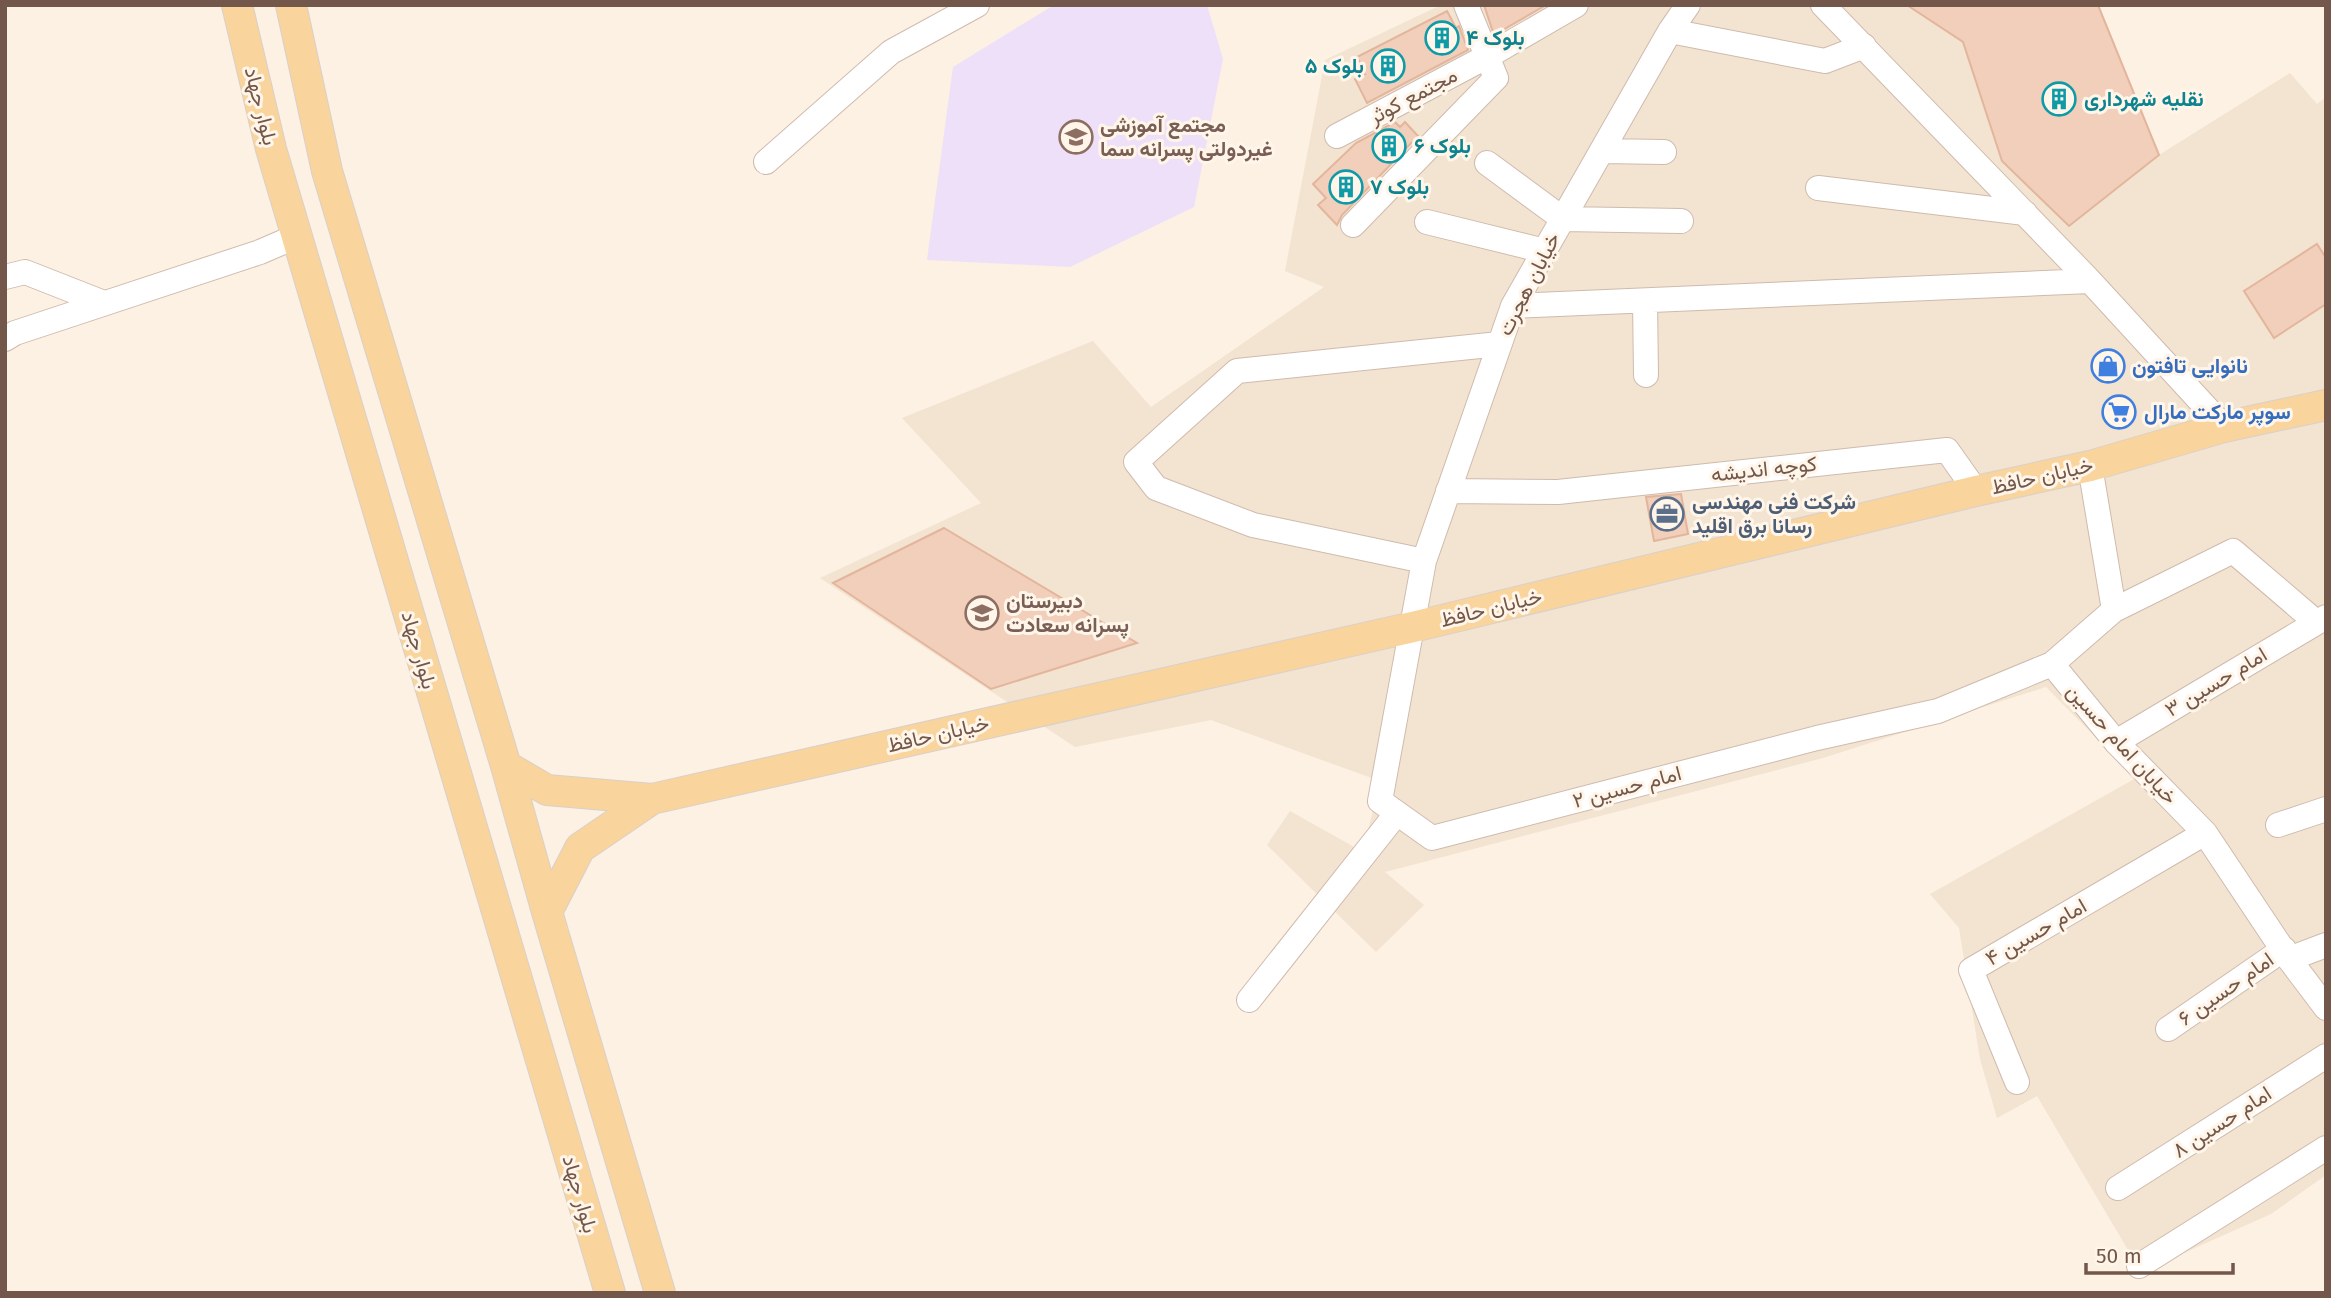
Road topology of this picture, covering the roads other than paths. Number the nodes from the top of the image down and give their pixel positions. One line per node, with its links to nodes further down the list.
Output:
1 (237, 5): 22 (main road, بلوار جهاد)
2 (290, 5): 43 (main road)
3 (977, 5): 14 (street)
4 (1466, 5): 10 (street, مجتمع کوثر)
5 (1576, 5): 10 (street, مجتمع کوثر)
6 (1688, 5): 8 (street, خیابان هجرت)
7 (1823, 5): 9 (street)
8 (1670, 31): 9 (street); 12 (street, خیابان هجرت)
9 (1864, 46): 17 (street)
10 (1488, 56): 11 (street, مجتمع کوثر); 21 (street, مجتمع کوثر)
11 (1338, 136)
12 (1602, 151): 13 (street); 18 (street, خیابان هجرت)
13 (1664, 152)
14 (766, 162)
15 (1487, 163): 18 (street)
16 (1818, 188): 17 (street)
17 (2025, 213): 25 (street)
18 (1563, 219): 19 (street); 23 (street, خیابان هجرت)
19 (1681, 221)
20 (1427, 222): 23 (street)
21 (1353, 225)
22 (297, 236): 27 (street); 60 (main road, بلوار جهاد)
23 (1545, 250): 28 (street, خیابان هجرت)
24 (5, 277): 27 (street)
25 (2090, 281): 26 (street); 33 (street)
26 (1645, 301): 28 (street); 31 (street)
27 (104, 303): 29 (street)
28 (1513, 306): 30 (street, خیابان هجرت)
29 (5, 339)
30 (1499, 344): 35 (street, خیابان هجرت); 37 (street)
31 (1646, 375)
32 (2326, 405): 33 (main road, خیابان حافظ)
33 (2224, 427): 34 (main road, خیابان حافظ)
34 (2091, 466): 36 (main road, خیابان حافظ); 38 (street)
35 (1448, 491): 36 (street, کوچه اندیشه); 37 (street, خیابان هجرت)
36 (1976, 491): 40 (main road, خیابان حافظ)
37 (1424, 561): 40 (street, خیابان هجرت)
38 (2114, 611): 39 (street, خیابان امام حسین); 41 (street, خیابان امام حسین)
39 (2321, 620): 42 (street, امام حسین ۳)
40 (1413, 626): 44 (main road, خیابان حافظ); 46 (street, امام حسین ۲)
41 (2052, 664): 42 (street, خیابان امام حسین); 46 (street, امام حسین ۲)
42 (2116, 742): 48 (street, خیابان امام حسین)
43 (506, 766): 44 (main road); 49 (main road)
44 (652, 799): 49 (main road)
45 (2326, 809): 47 (street)
46 (1397, 813): 52 (street)
47 (2278, 825)
48 (2205, 833): 51 (street, خیابان امام حسین); 56 (street, امام حسین ۴)
49 (547, 912): 61 (main road)
50 (2326, 945): 51 (street, امام حسین ۶)
51 (2286, 954): 53 (street, خیابان امام حسین); 54 (street, امام حسین ۶)
52 (1249, 1000)
53 (2326, 1008)
54 (2168, 1029)
55 (2326, 1056): 58 (street, امام حسین ۸)
56 (2017, 1082)
57 (2326, 1148): 59 (street)
58 (2118, 1188)
59 (2139, 1266)
60 (610, 1293)
61 (660, 1293)

